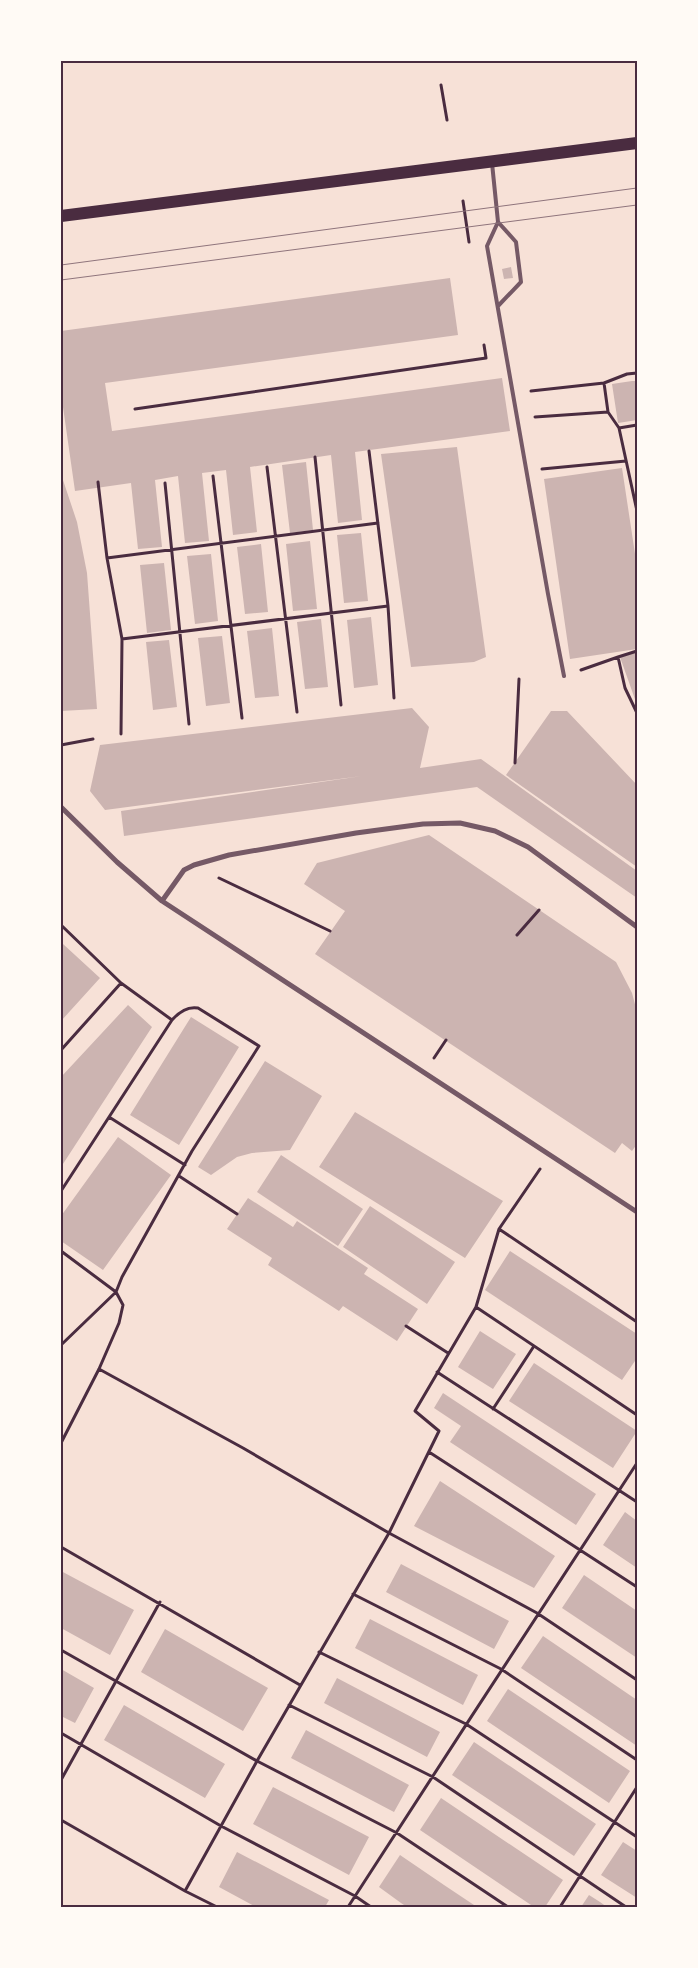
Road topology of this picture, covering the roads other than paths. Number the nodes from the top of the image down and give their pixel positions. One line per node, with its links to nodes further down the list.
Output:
1 (637, 143): 2 (main road)
2 (491, 161): 3 (main road); 4 (lane)
3 (61, 216)
4 (498, 222): 5 (lane); 5 (lane)
5 (498, 306): 6 (lane)
6 (564, 676)
7 (61, 807): 8 (street)
8 (162, 901): 9 (street); 10 (street)
9 (637, 927)
10 (637, 1212)

